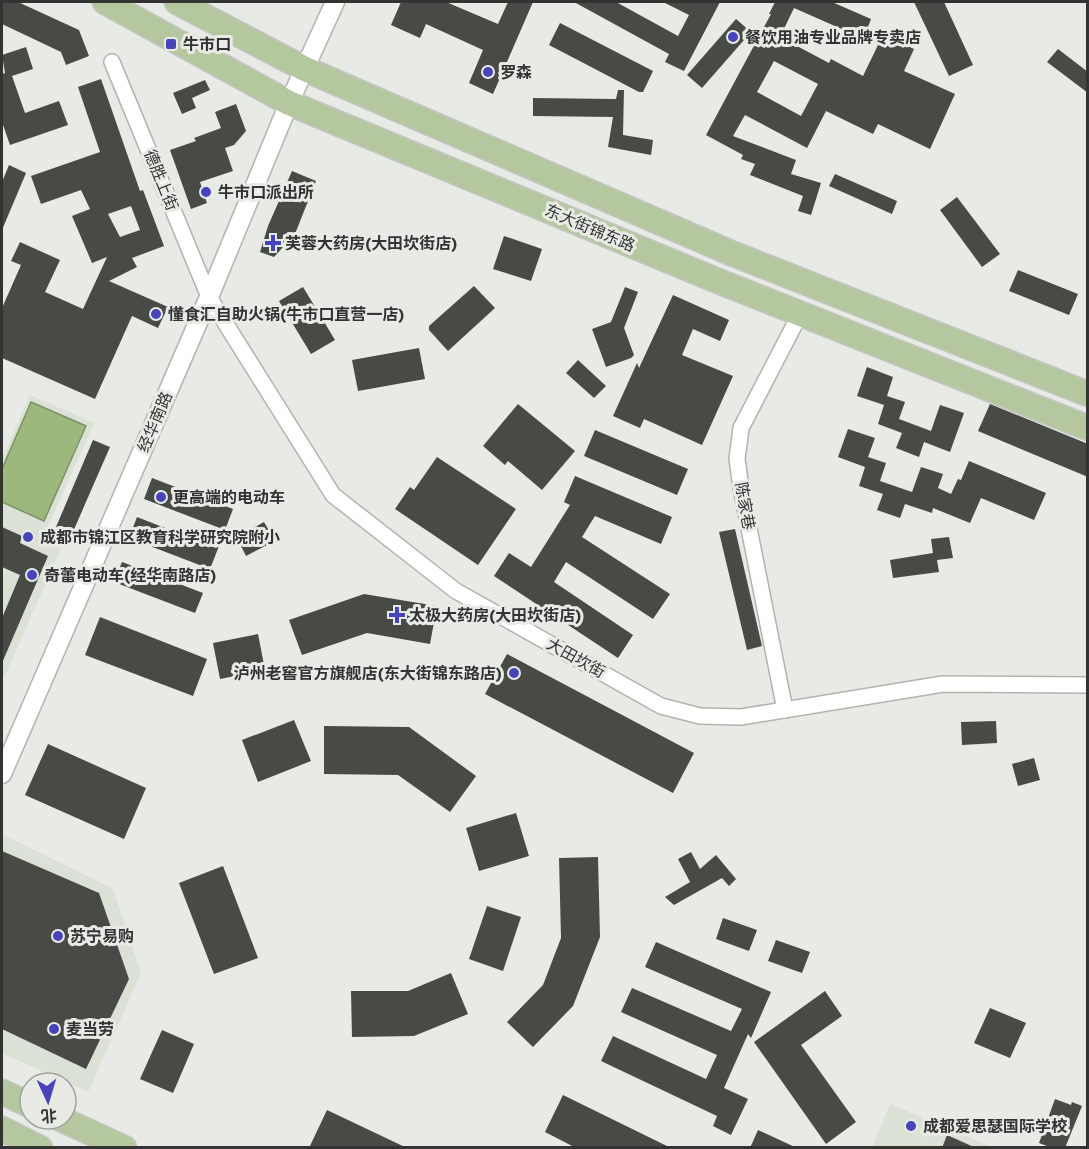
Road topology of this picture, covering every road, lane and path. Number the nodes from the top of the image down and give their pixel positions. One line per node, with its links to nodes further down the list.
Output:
1 (105, 2): 6 (main road, 东大街锦东路)
2 (177, 2): 5 (main road, 东大街锦东路)
3 (335, 2): 5 (street, 经华南路)
4 (112, 62): 7 (street, 德胜上街)
5 (305, 69): 6 (street, 经华南路); 9 (main road, 东大街锦东路)
6 (289, 102): 7 (street, 经华南路); 8 (main road, 东大街锦东路)
7 (209, 297): 12 (street, 大田坎街); 13 (street, 经华南路)
8 (800, 314): 10 (main road, 东大街锦东路); 12 (street, 陈家巷)
9 (1088, 394)
10 (1088, 428)
11 (1088, 686): 12 (street, 大田坎街)
12 (785, 710)
13 (2, 774)
14 (2, 1092): 15 (main road)
15 (18, 1099)
16 (78, 1127): 19 (main road)
17 (2, 1129): 18 (main road)
18 (40, 1148)
19 (124, 1148)

